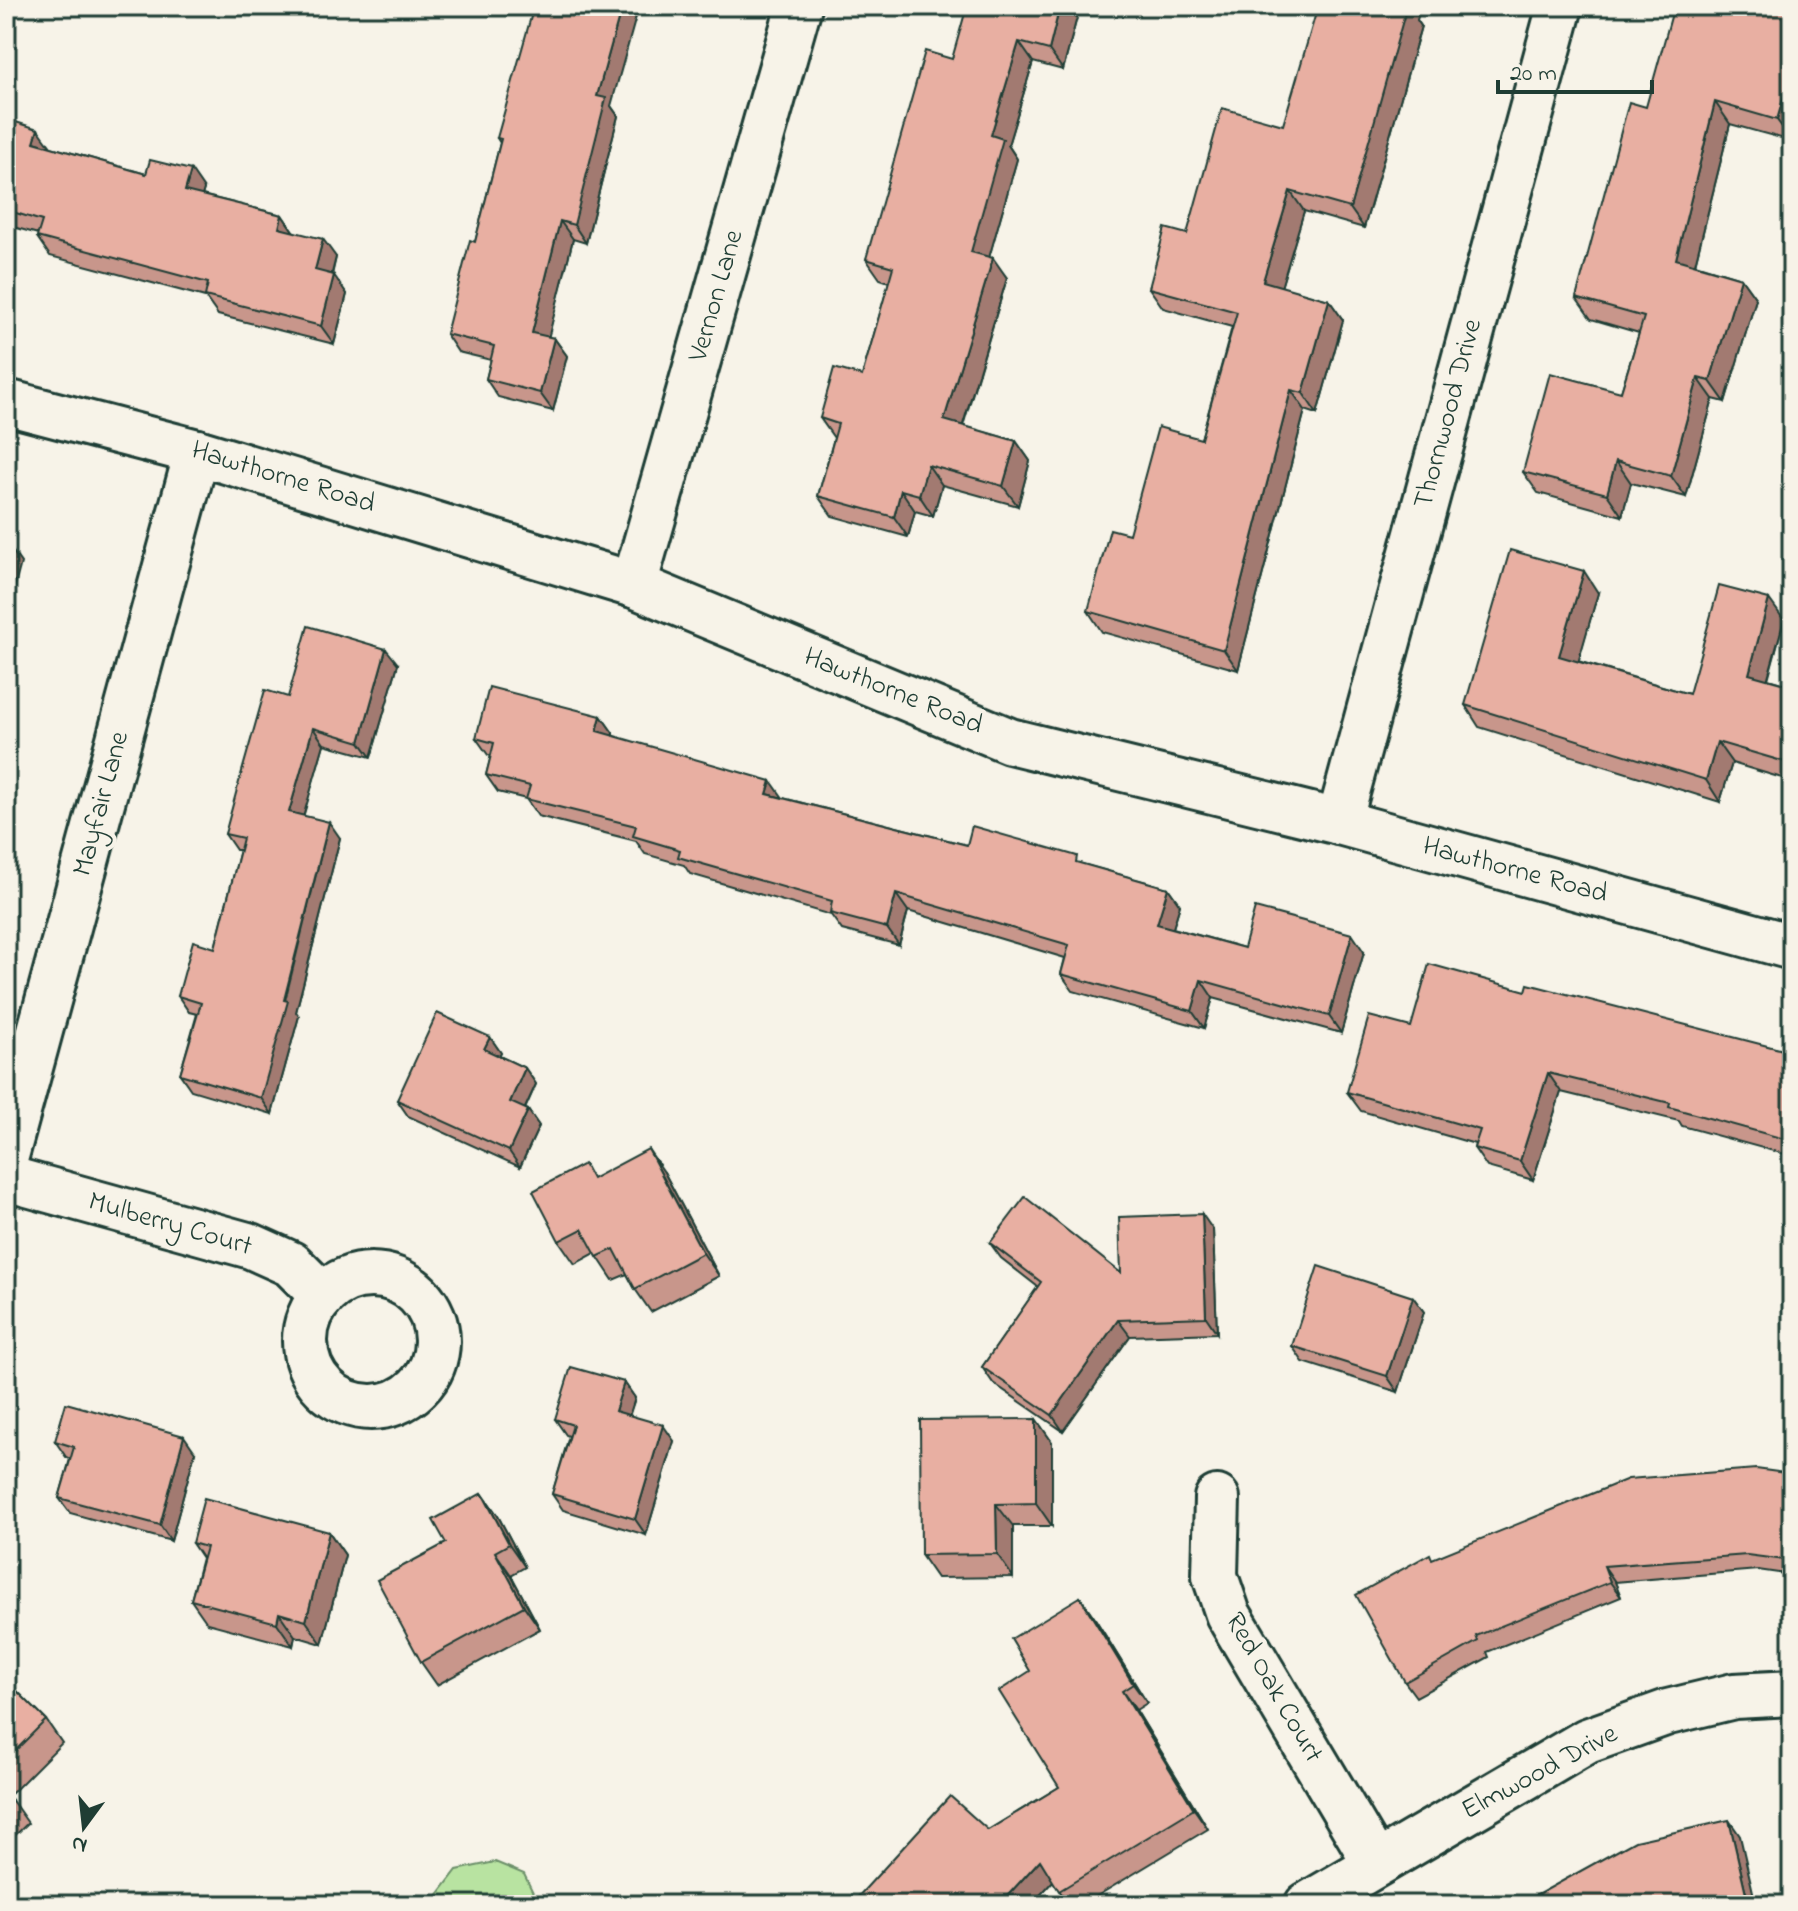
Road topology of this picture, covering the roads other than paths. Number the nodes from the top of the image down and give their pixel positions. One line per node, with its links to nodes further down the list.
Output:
1 (799, 6): 5 (street, Vernon Lane)
2 (1560, 6): 6 (street, Thornwood Drive)
3 (6, 402): 4 (street, Hawthorne Road)
4 (197, 452): 5 (street, Hawthorne Road); 8 (street, Mayfair Lane)
5 (634, 585): 6 (street, Hawthorne Road)
6 (1339, 822): 7 (street, Hawthorne Road)
7 (1792, 947)
8 (6, 1156)
9 (6, 1178): 10 (street, Mulberry Court)
10 (322, 1295)
11 (1217, 1498): 13 (street, Red Oak Court)
12 (1792, 1693): 13 (street, Elmwood Drive)
13 (1376, 1864): 14 (street, Elmwood Drive)
14 (1307, 1905)

